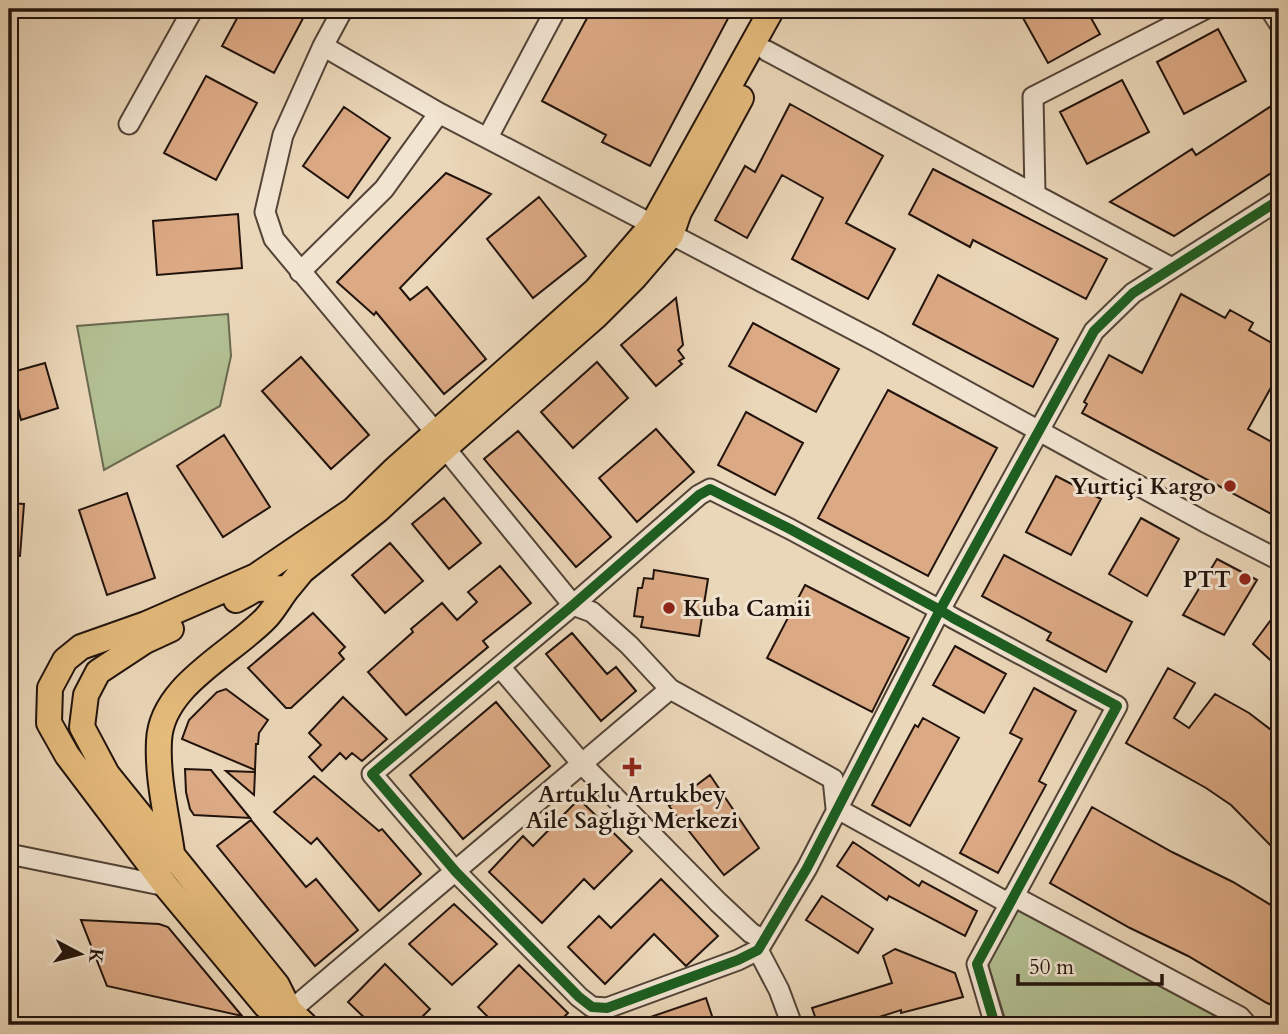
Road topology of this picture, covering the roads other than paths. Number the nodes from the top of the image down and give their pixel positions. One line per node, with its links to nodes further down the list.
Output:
1 (193, 9): 12 (street)
2 (343, 9): 9 (street)
3 (556, 9): 13 (street)
4 (772, 9): 16 (main road)
5 (790, 9): 10 (main road)
6 (1205, 9): 14 (street)
7 (1270, 9): 8 (street)
8 (1279, 23)
9 (323, 46): 11 (street); 18 (street)
10 (766, 51): 14 (street); 16 (main road)
11 (439, 113): 13 (street); 18 (street)
12 (129, 124)
13 (488, 137): 16 (street)
14 (1035, 193): 17 (street)
15 (1279, 200): 17 (street)
16 (661, 230): 19 (street); 20 (main road)
17 (1172, 268): 19 (street)
18 (300, 272): 20 (street)
19 (1040, 432): 21 (street); 24 (street)
20 (441, 440): 22 (main road); 23 (street); 32 (main road)
21 (1279, 560)
22 (288, 588): 29 (main road); 29 (main road)
23 (573, 606): 24 (street); 25 (street); 26 (street)
24 (940, 610): 28 (street); 33 (street)
25 (500, 667): 27 (street); 31 (street)
26 (670, 689): 27 (street); 28 (street)
27 (583, 765): 31 (street); 34 (street)
28 (836, 808): 33 (street); 34 (street)
29 (173, 853): 35 (main road)
30 (9, 854): 32 (street)
31 (456, 873): 34 (street); 35 (street)
32 (166, 886): 35 (main road)
33 (1011, 899): 38 (street); 39 (street)
34 (761, 945): 36 (street); 37 (street)
35 (297, 1018)
36 (779, 1025)
37 (792, 1025)
38 (995, 1025)
39 (1247, 1025)

